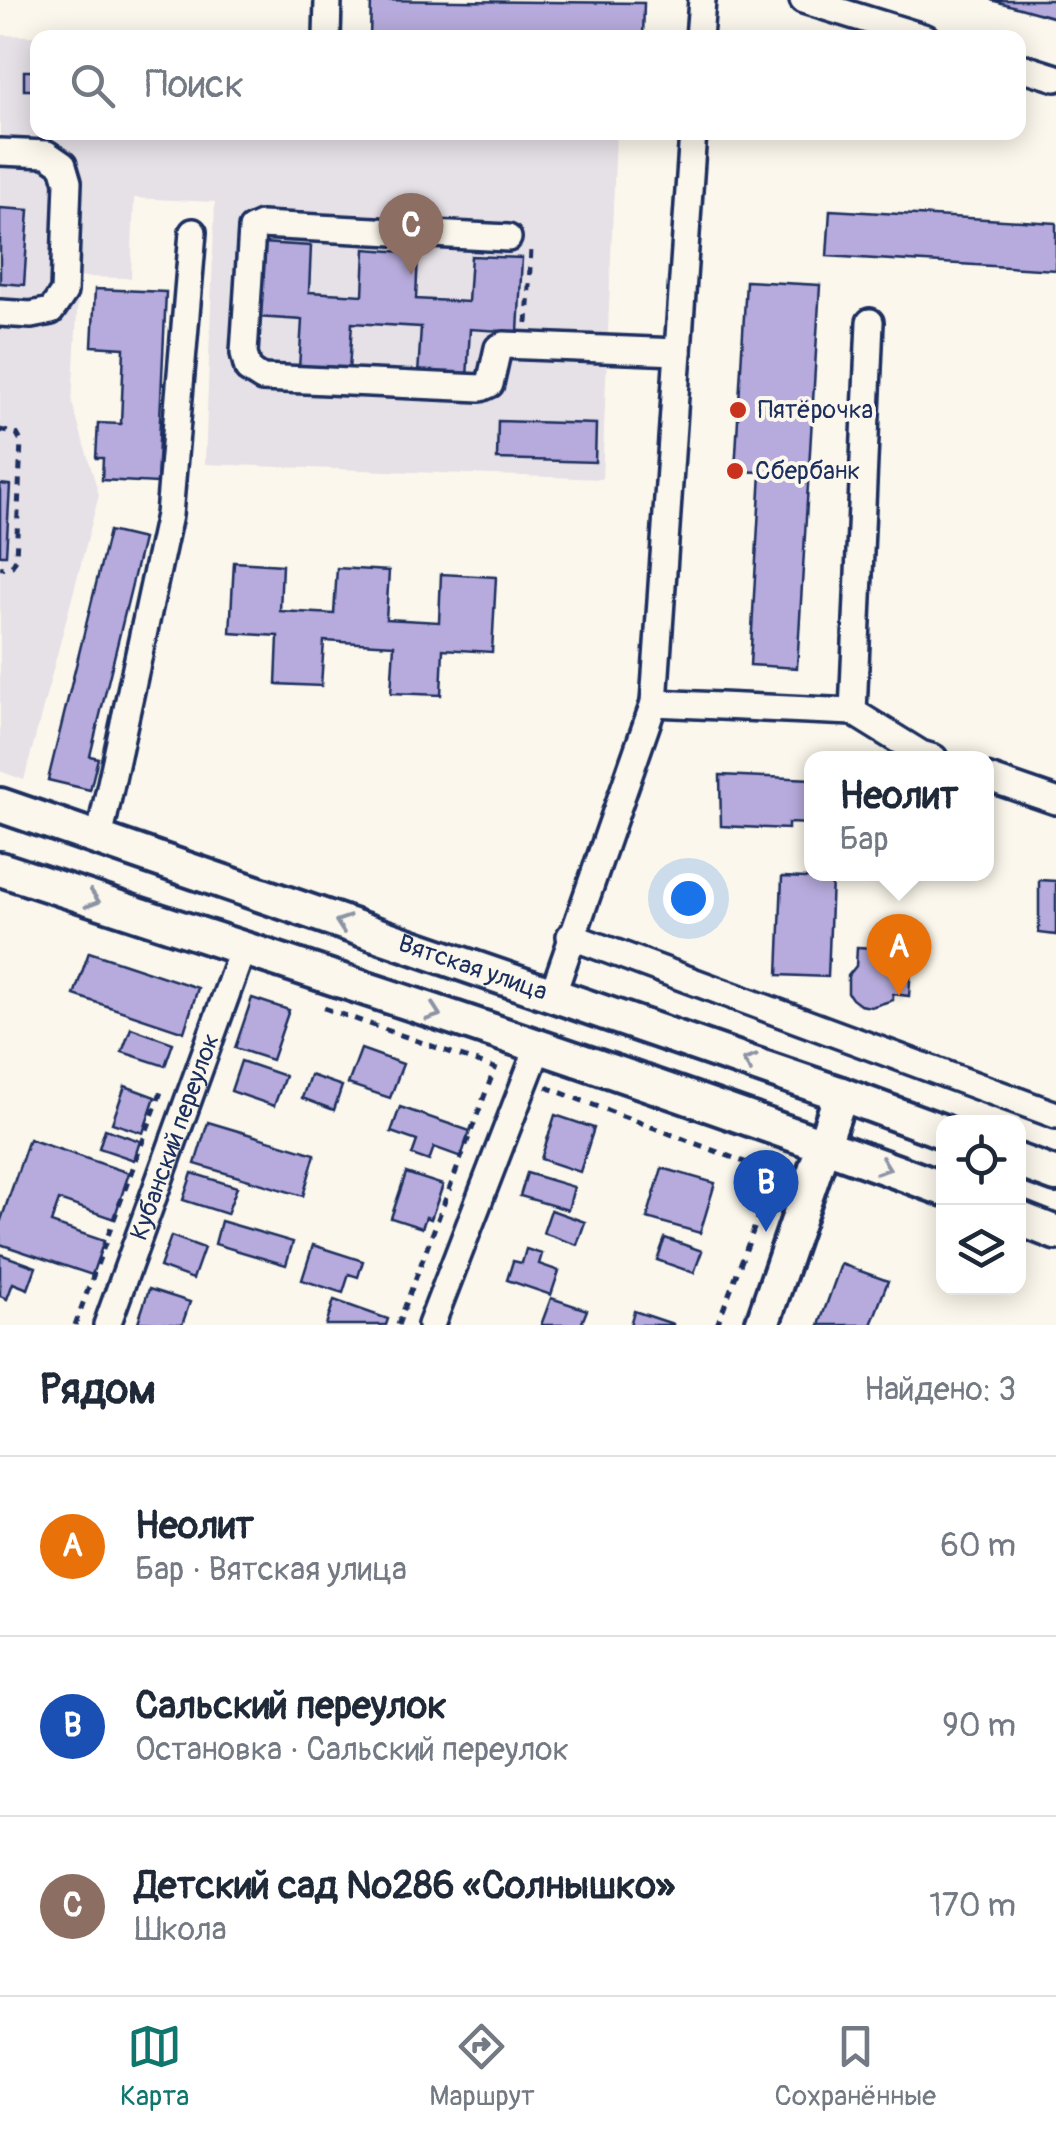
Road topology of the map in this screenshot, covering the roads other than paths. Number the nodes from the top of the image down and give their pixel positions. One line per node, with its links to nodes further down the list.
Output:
1 (328, 0): 4 (street)
2 (702, 0): 5 (street)
3 (813, 1): 6 (street)
4 (328, 30)
5 (700, 30)
6 (902, 30)
7 (1026, 69): 8 (street)
8 (1056, 78)
9 (692, 140): 15 (street)
10 (0, 152): 13 (street)
11 (194, 232): 22 (street)
12 (508, 238): 15 (street)
13 (0, 313)
14 (870, 322): 17 (street)
15 (678, 352): 16 (street)
16 (654, 703): 17 (street); 24 (street)
17 (853, 712): 18 (street)
18 (916, 751)
19 (994, 780): 20 (street)
20 (1056, 801)
21 (0, 804): 22 (main road, Вятская улица)
22 (99, 839): 26 (main road, Вятская улица, one-way to 22)
23 (0, 870): 25 (main road, one-way to 25)
24 (570, 936): 26 (street); 29 (street)
25 (243, 948): 27 (main road, one-way to 27); 37 (street, Кубанский переулок)
26 (552, 996): 28 (main road, Вятская улица, one-way to 26)
27 (532, 1063): 31 (main road); 38 (street)
28 (841, 1094): 30 (main road, Вятская улица); 31 (main road)
29 (1056, 1115)
30 (936, 1129)
31 (824, 1145): 34 (main road, one-way to 34); 39 (main road)
32 (1026, 1163): 33 (main road)
33 (1056, 1174)
34 (936, 1186)
35 (1026, 1221): 36 (main road)
36 (1056, 1233)
37 (107, 1325)
38 (431, 1325)
39 (762, 1325)

